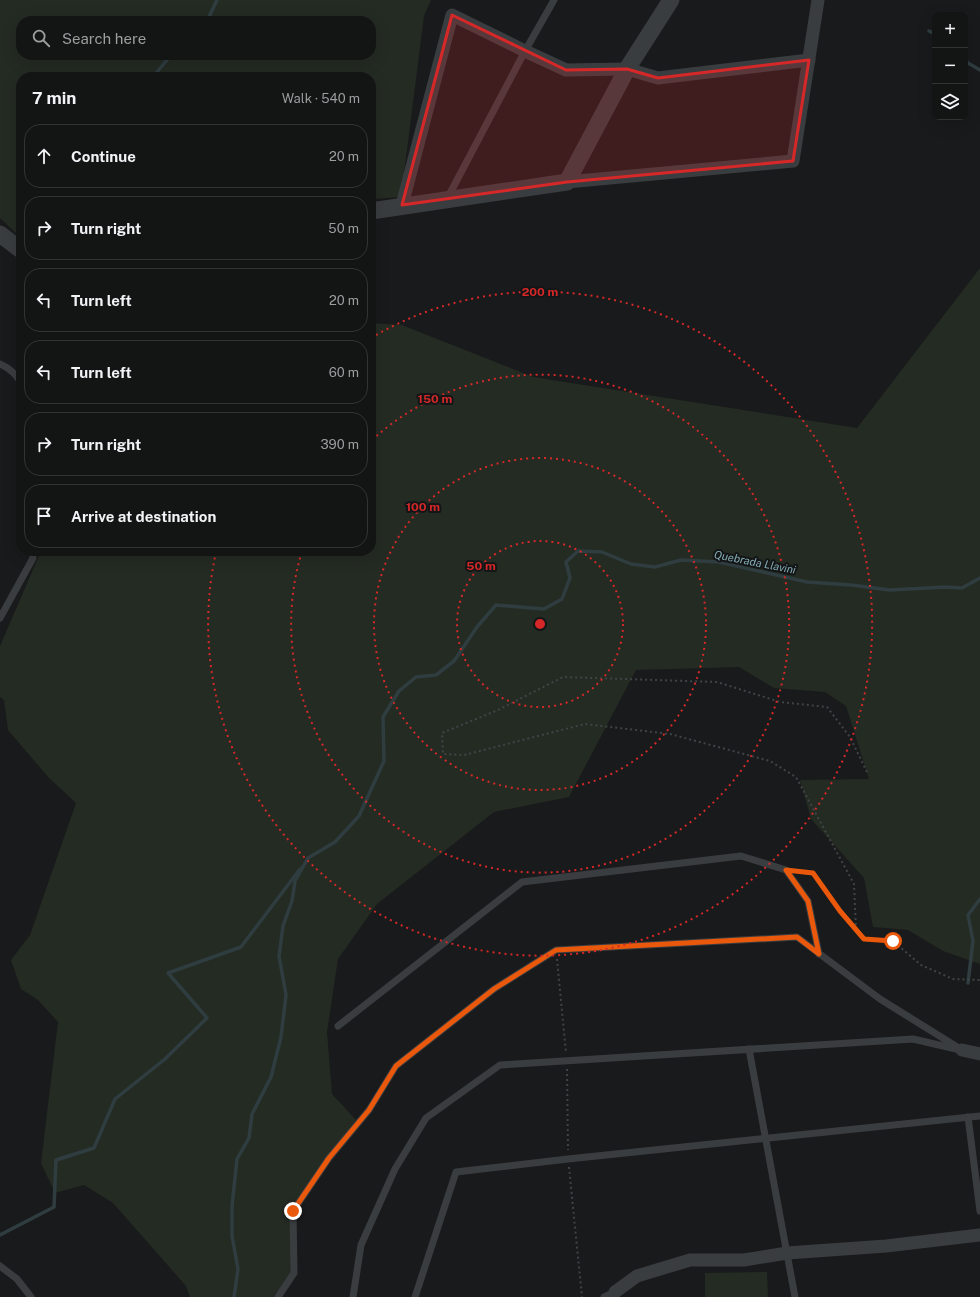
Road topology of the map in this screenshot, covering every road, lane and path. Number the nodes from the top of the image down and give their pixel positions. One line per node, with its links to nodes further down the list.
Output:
1 (554, 0): 4 (lane)
2 (671, 0): 6 (street)
3 (818, 0): 5 (street)
4 (525, 51): 6 (street); 8 (lane); 9 (street)
5 (809, 60): 6 (street); 7 (street)
6 (627, 69): 7 (street)
7 (567, 182): 8 (street)
8 (447, 199): 9 (street)
9 (402, 205): 10 (street)
10 (376, 210)
11 (0, 234): 12 (street)
12 (16, 246)
13 (0, 364): 14 (lane)
14 (16, 375)
15 (33, 556): 16 (lane)
16 (0, 618)
17 (867, 772): 19 (path)
18 (786, 870): 19 (path); 21 (lane); 23 (lane)
19 (856, 930): 22 (path)
20 (556, 950): 21 (lane); 27 (path); 38 (lane)
21 (819, 954): 25 (lane)
22 (980, 980)
23 (338, 1026)
24 (749, 1050): 25 (lane); 27 (lane); 30 (lane)
25 (962, 1050): 26 (street)
26 (980, 1054)
27 (566, 1061): 31 (path); 39 (lane)
28 (980, 1116): 29 (lane)
29 (968, 1117): 30 (lane); 32 (lane)
30 (765, 1138): 31 (lane); 34 (lane)
31 (568, 1159): 40 (lane); 41 (path)
32 (980, 1211)
33 (980, 1235): 34 (street)
34 (787, 1253): 36 (street); 42 (lane)
35 (0, 1266): 37 (lane)
36 (611, 1295)
37 (30, 1297)
38 (278, 1297)
39 (353, 1297)
40 (415, 1297)
41 (582, 1297)
42 (795, 1297)

